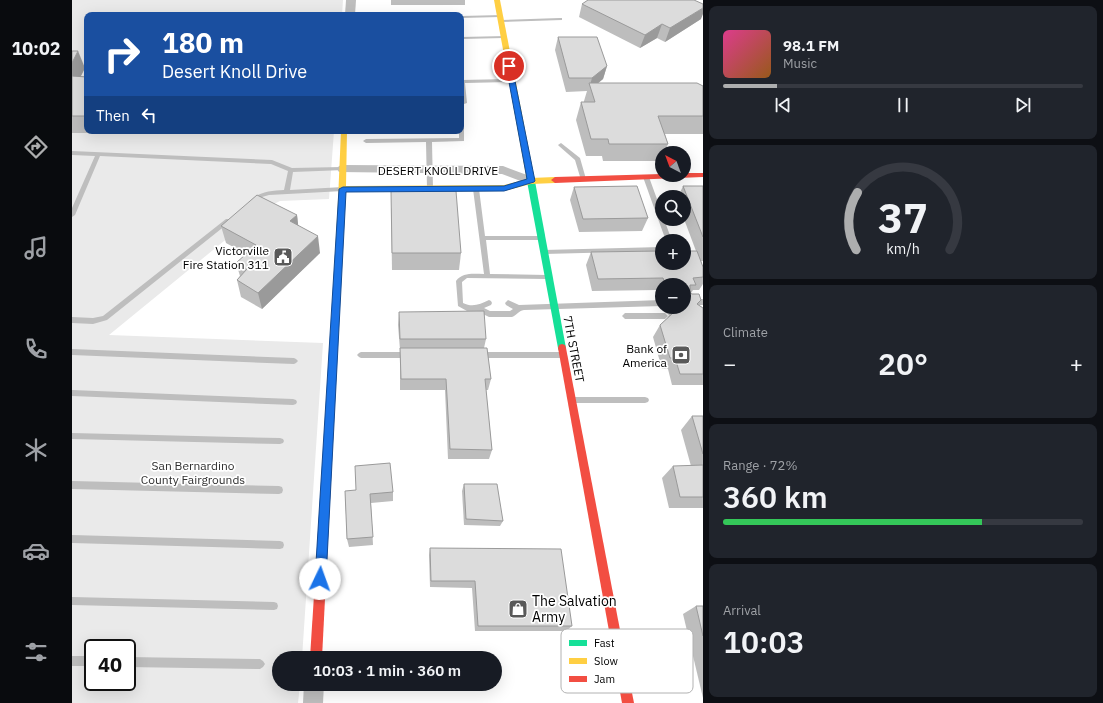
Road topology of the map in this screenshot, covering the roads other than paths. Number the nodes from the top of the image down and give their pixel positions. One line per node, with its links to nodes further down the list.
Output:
1 (351, 0): 3 (street)
2 (497, 0): 5 (street, 7TH STREET)
3 (350, 12)
4 (464, 17): 5 (lane)
5 (500, 18): 6 (lane); 7 (street, 7TH STREET)
6 (560, 19)
7 (504, 37): 8 (lane); 9 (street, 7TH STREET)
8 (464, 38)
9 (511, 81): 10 (lane); 24 (street, 7TH STREET)
10 (464, 82)
11 (344, 134): 18 (street)
12 (462, 134): 13 (lane)
13 (429, 140): 14 (lane); 20 (lane)
14 (366, 141)
15 (561, 145): 23 (lane)
16 (72, 153): 17 (lane)
17 (98, 154): 19 (lane); 30 (lane)
18 (342, 169): 19 (lane); 20 (street, DESERT KNOLL DRIVE); 26 (street)
19 (291, 170): 28 (lane)
20 (430, 170): 24 (street, DESERT KNOLL DRIVE); 27 (lane)
21 (703, 176): 22 (street, DESERT KNOLL DRIVE)
22 (646, 177): 23 (street, DESERT KNOLL DRIVE); 32 (lane)
23 (583, 179): 24 (street, DESERT KNOLL DRIVE)
24 (531, 181): 25 (street, DESERT KNOLL DRIVE); 34 (street, 7TH STREET)
25 (476, 188): 27 (street, DESERT KNOLL DRIVE); 33 (lane)
26 (343, 189): 27 (street, DESERT KNOLL DRIVE); 28 (lane); 69 (street)
27 (430, 189)
28 (287, 191): 29 (lane)
29 (247, 206)
30 (72, 215)
31 (235, 216): 49 (lane)
32 (666, 234)
33 (483, 238): 34 (lane); 37 (lane)
34 (541, 238): 36 (street, 7TH STREET)
35 (655, 249): 36 (lane)
36 (544, 252): 38 (street, 7TH STREET)
37 (487, 276): 38 (lane); 45 (lane)
38 (548, 277): 44 (street, 7TH STREET)
39 (691, 302): 40 (lane)
40 (703, 302)
41 (489, 303): 45 (lane)
42 (508, 303): 46 (lane)
43 (655, 303): 44 (lane)
44 (553, 306): 46 (lane); 54 (street, 7TH STREET)
45 (478, 308): 46 (lane)
46 (518, 308)
47 (625, 316): 48 (lane)
48 (665, 316)
49 (72, 320)
50 (72, 352): 55 (lane)
51 (361, 355): 52 (lane)
52 (414, 355)
53 (468, 355): 54 (lane)
54 (563, 355): 57 (street, 7TH STREET)
55 (294, 361)
56 (72, 393): 59 (lane)
57 (571, 400): 58 (lane); 68 (street, 7TH STREET)
58 (646, 400)
59 (293, 402)
60 (72, 436): 61 (lane)
61 (280, 441)
62 (72, 485): 63 (lane)
63 (279, 490)
64 (72, 539): 65 (lane)
65 (280, 545)
66 (72, 602): 67 (lane)
67 (274, 606)
68 (614, 629)
69 (316, 651)
70 (72, 661): 71 (lane)
71 (84, 661)
72 (136, 662): 73 (lane)
73 (260, 664)
74 (314, 691): 76 (street)
75 (626, 693): 77 (street, 7TH STREET)
76 (313, 703)
77 (628, 703)

